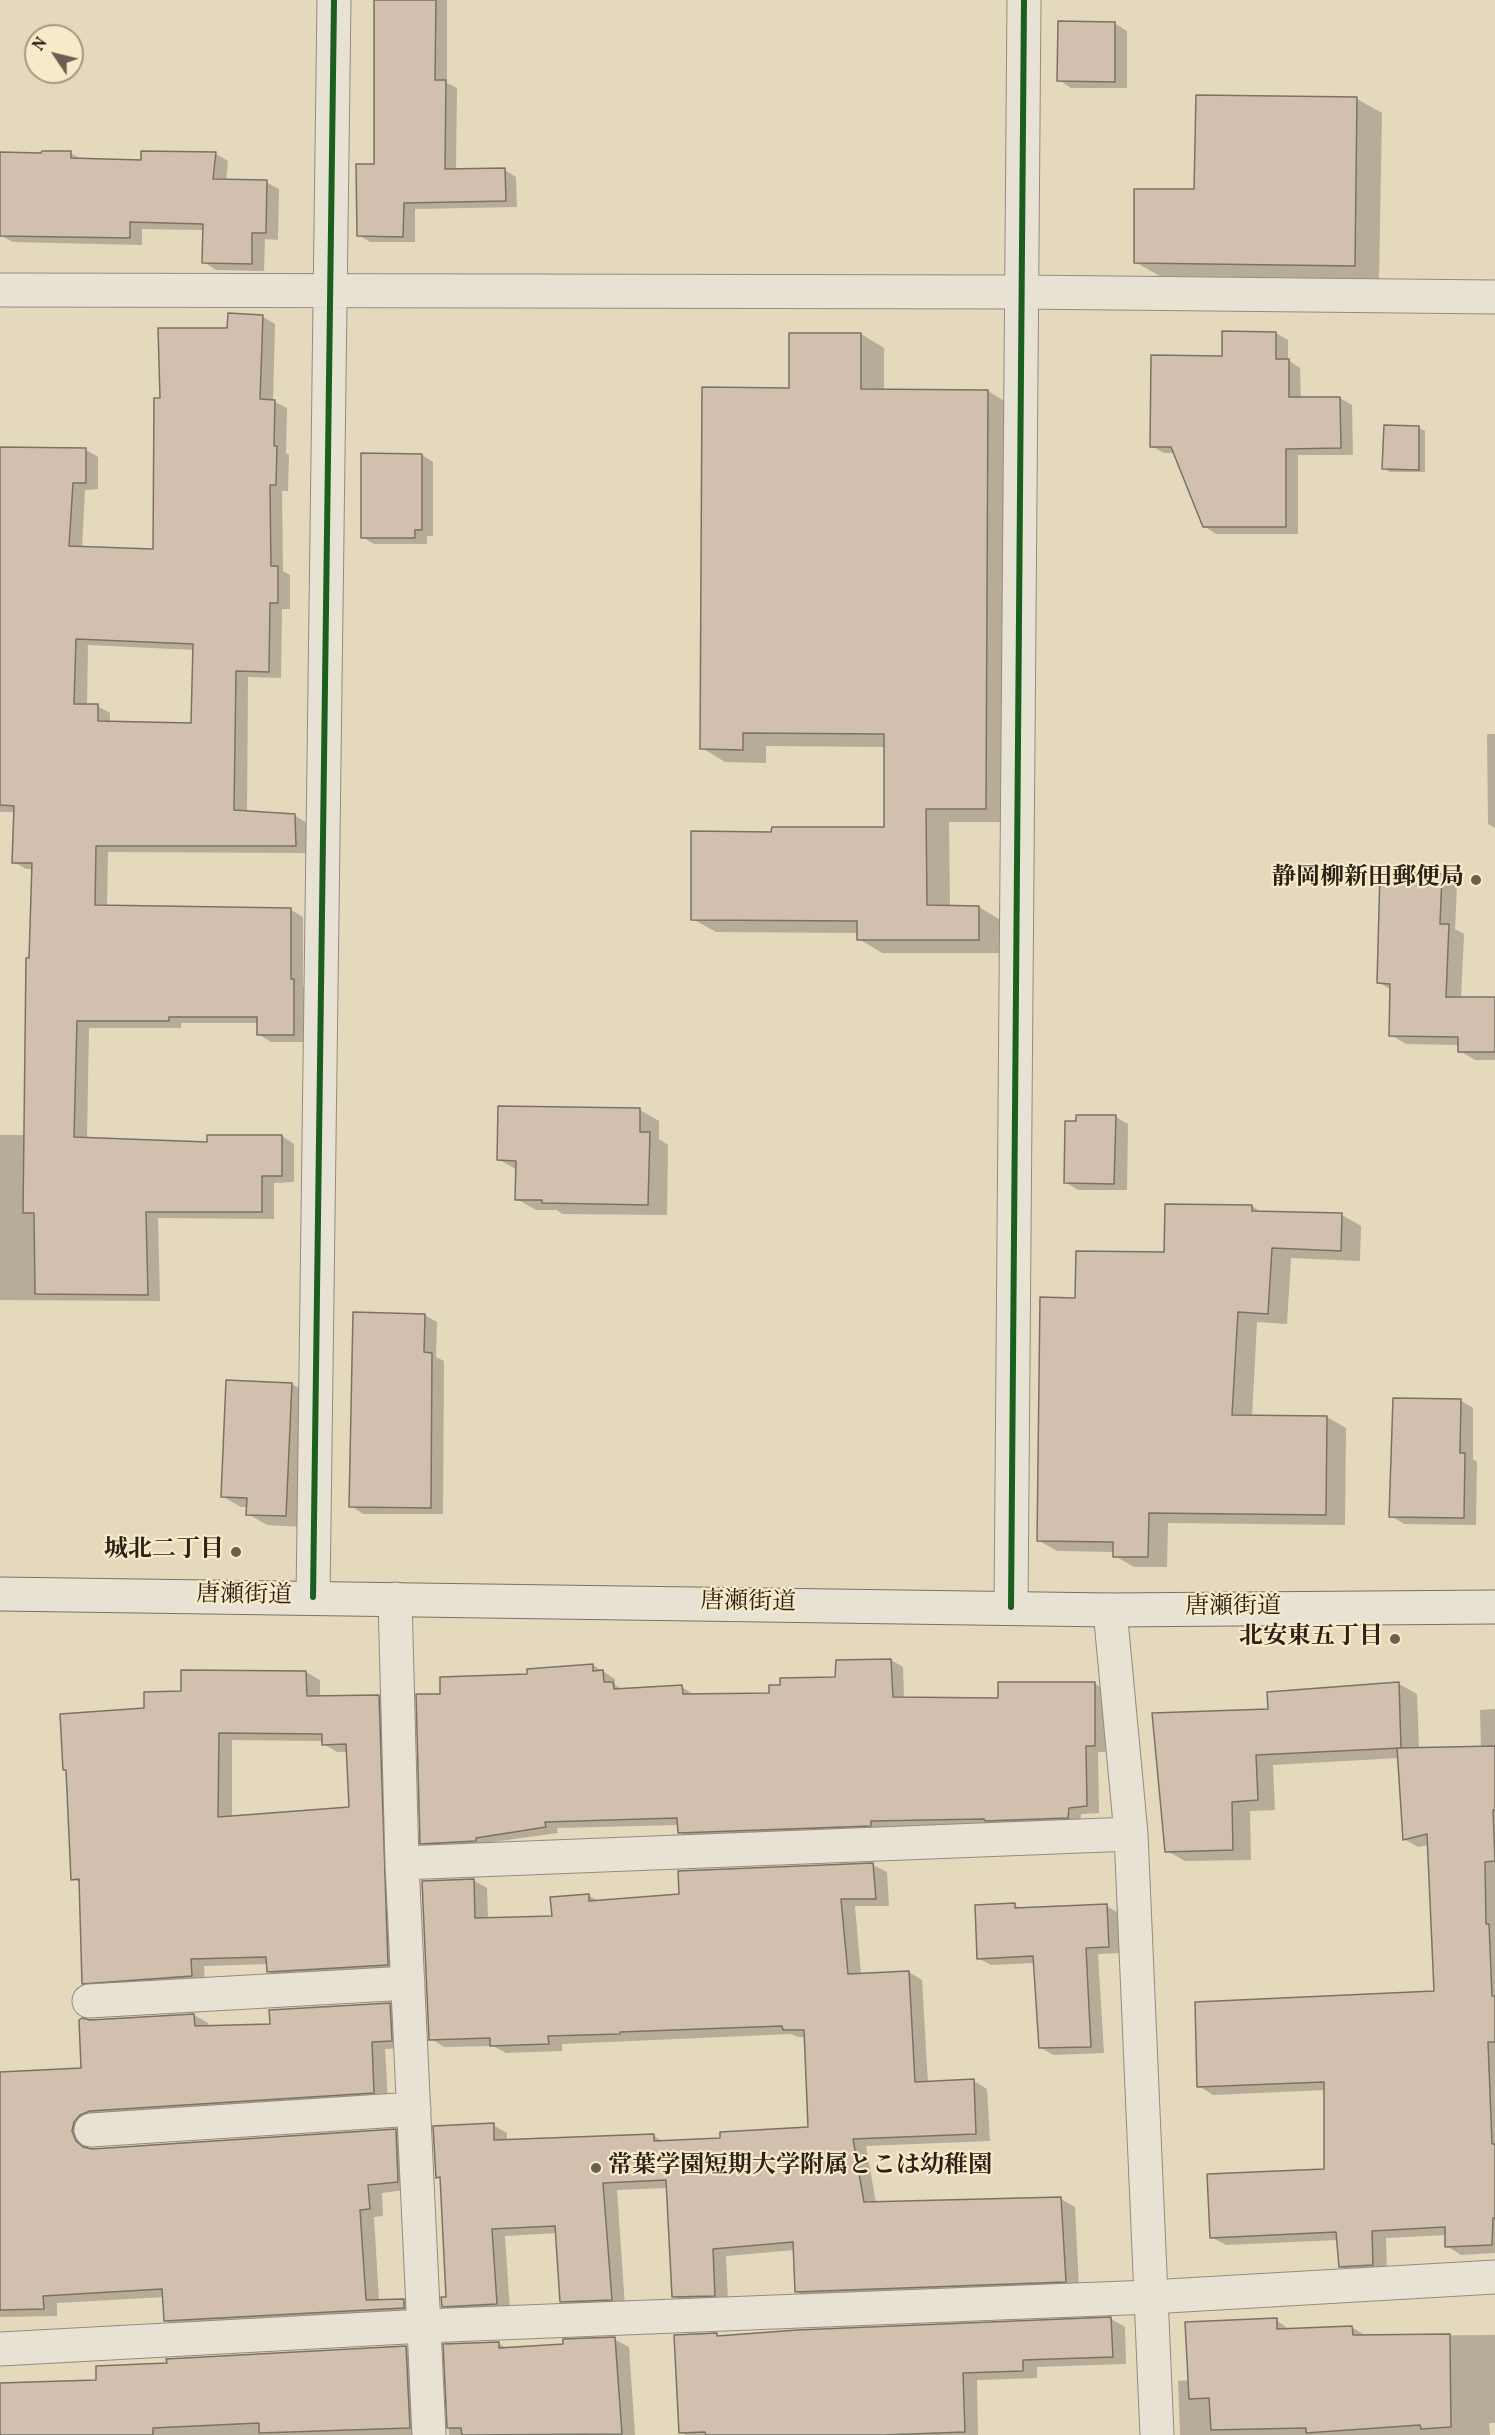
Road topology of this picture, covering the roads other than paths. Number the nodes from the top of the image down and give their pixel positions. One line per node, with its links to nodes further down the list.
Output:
1 (334, 0): 4 (street)
2 (1024, 0): 5 (street)
3 (0, 290): 4 (street)
4 (331, 290): 5 (street); 8 (street)
5 (1020, 292): 6 (street); 10 (street)
6 (1495, 297)
7 (0, 1594): 8 (street, 唐瀬街道)
8 (313, 1598): 9 (street, 唐瀬街道)
9 (395, 1599): 10 (street, 唐瀬街道); 14 (street)
10 (1011, 1607): 12 (street, 唐瀬街道)
11 (1495, 1607): 12 (street, 唐瀬街道)
12 (1110, 1610): 13 (street)
13 (1131, 1834): 14 (street); 20 (street)
14 (402, 1863): 15 (street)
15 (408, 1983): 16 (street); 17 (street)
16 (89, 2001)
17 (414, 2109): 18 (street); 21 (street)
18 (91, 2130)
19 (1495, 2277): 20 (street)
20 (1150, 2297): 21 (street); 24 (street)
21 (424, 2325): 22 (street); 23 (street)
22 (0, 2349)
23 (429, 2435)
24 (1157, 2435)

